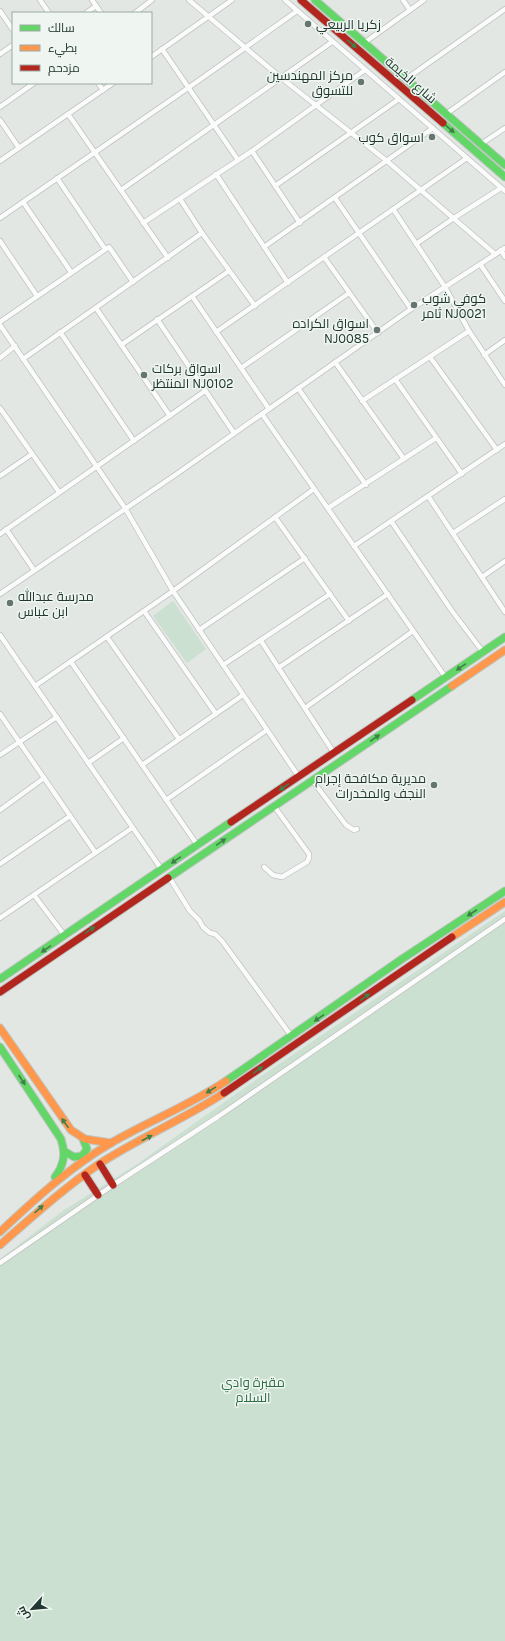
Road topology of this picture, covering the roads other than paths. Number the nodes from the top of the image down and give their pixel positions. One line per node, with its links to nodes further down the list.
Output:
1 (40, 0): 16 (street)
2 (92, 0): 11 (street)
3 (152, 0): 19 (street)
4 (189, 0): 20 (street)
5 (232, 0): 20 (street)
6 (284, 0): 15 (street)
7 (402, 0): 13 (street)
8 (424, 0): 13 (street)
9 (303, 2): 10 (street); 22 (street, شارع الخيمة)
10 (319, 2): 23 (street, شارع الخيمة)
11 (96, 6): 17 (street); 18 (street)
12 (505, 9): 34 (street)
13 (410, 10): 25 (street)
14 (0, 11): 21 (street)
15 (297, 11): 24 (street); 27 (street)
16 (48, 12)
17 (87, 12)
18 (100, 12)
19 (136, 12)
20 (209, 16): 27 (street); 28 (street)
21 (12, 29)
22 (336, 31): 23 (street); 60 (street, شارع الخيمة, one-way to 60)
23 (355, 35): 25 (street, شارع الخيمة)
24 (332, 42): 31 (street); 33 (street)
25 (364, 43): 34 (street, شارع الخيمة)
26 (12, 46): 29 (street)
27 (246, 47): 33 (street); 38 (street)
28 (162, 49): 30 (street); 38 (street)
29 (0, 54)
30 (152, 56)
31 (365, 70): 40 (street); 41 (street)
32 (505, 72): 44 (street)
33 (280, 77): 41 (street); 46 (street)
34 (406, 79): 44 (street, شارع الخيمة)
35 (33, 84): 42 (street)
36 (99, 84): 39 (street)
37 (112, 84): 39 (street)
38 (188, 88): 46 (street); 53 (street)
39 (103, 90): 43 (street)
40 (399, 99): 47 (street); 49 (street)
41 (316, 105): 49 (street); 52 (street)
42 (0, 107)
43 (68, 114): 51 (street); 53 (street)
44 (446, 114): 50 (street, شارع الخيمة)
45 (0, 120): 51 (street)
46 (213, 125): 55 (street); 63 (street)
47 (433, 128): 54 (street); 57 (street)
48 (505, 128): 50 (street)
49 (351, 133): 57 (street); 62 (street)
50 (481, 144): 58 (street, شارع الخيمة)
51 (19, 148): 56 (street)
52 (252, 151): 55 (street); 62 (street)
53 (95, 152): 61 (street); 63 (street)
54 (467, 158): 64 (street); 65 (street)
55 (238, 160): 59 (street)
56 (0, 161)
57 (387, 161): 64 (street); 66 (street)
58 (505, 165)
59 (216, 174): 67 (street); 78 (street)
60 (505, 177)
61 (56, 178): 68 (street); 79 (street)
62 (276, 186): 73 (street)
63 (121, 190): 72 (street)
64 (421, 190): 69 (street); 71 (street)
65 (503, 190): 71 (street)
66 (335, 198): 73 (street); 75 (street)
67 (180, 199): 72 (street); 74 (street)
68 (23, 202): 70 (street); 87 (street)
69 (393, 210): 75 (street); 77 (street)
70 (0, 218)
71 (454, 218): 77 (street); 81 (street)
72 (144, 223): 84 (street)
73 (300, 223): 78 (street)
74 (202, 233): 84 (street); 86 (street)
75 (359, 233): 82 (street); 97 (street)
76 (0, 241): 92 (street)
77 (416, 244): 90 (street)
78 (264, 247): 89 (street)
79 (105, 249): 87 (street); 88 (street)
80 (503, 249): 81 (street); 83 (street)
81 (494, 254): 85 (street)
82 (324, 257): 89 (street); 91 (street)
83 (505, 257)
84 (168, 258): 88 (street)
85 (480, 264): 90 (street); 94 (street)
86 (229, 270): 93 (street); 95 (street)
87 (71, 272): 92 (street)
88 (133, 282): 96 (street)
89 (288, 282): 95 (street)
90 (445, 287): 97 (street); 100 (street)
91 (349, 293): 103 (street); 112 (street)
92 (37, 296): 99 (street)
93 (192, 296): 98 (street); 102 (street)
94 (505, 301)
95 (255, 306): 102 (street)
96 (96, 308): 101 (street); 105 (street)
97 (412, 309): 103 (street)
98 (156, 320): 105 (street); 116 (street)
99 (0, 323): 106 (street)
100 (469, 331): 107 (street); 108 (street)
101 (60, 332): 110 (street); 126 (street)
102 (216, 332): 112 (street)
103 (378, 333): 111 (street)
104 (505, 340): 107 (street)
105 (122, 345): 122 (street)
106 (15, 346): 109 (street); 110 (street)
107 (484, 355): 114 (street)
108 (430, 357): 113 (street); 128 (street)
109 (0, 358)
110 (23, 359): 131 (street)
111 (335, 362): 115 (street); 117 (street)
112 (241, 368): 119 (street)
113 (395, 379): 117 (street); 125 (street)
114 (505, 385)
115 (298, 388): 119 (street); 134 (street)
116 (206, 391): 122 (street); 124 (street)
117 (362, 401): 130 (street)
118 (0, 408): 121 (street)
119 (269, 409): 120 (street)
120 (262, 414): 124 (street); 135 (street)
121 (5, 415): 123 (street); 129 (street)
122 (170, 416): 126 (street)
123 (0, 418)
124 (234, 433): 139 (street)
125 (436, 438): 130 (street); 132 (street)
126 (134, 441): 131 (street)
127 (505, 444): 128 (street)
128 (497, 450): 132 (street)
129 (32, 454): 133 (street); 136 (street)
130 (404, 459): 134 (street)
131 (97, 467): 136 (street); 139 (street)
132 (462, 474): 137 (street)
133 (0, 476)
134 (366, 485): 140 (street)
135 (314, 489): 140 (street); 141 (street)
136 (59, 492): 143 (street)
137 (428, 496): 142 (street); 144 (street)
138 (505, 499): 144 (street)
139 (125, 508): 149 (street); 151 (street)
140 (328, 508): 146 (street)
141 (276, 517): 147 (street); 151 (street)
142 (391, 521): 146 (street); 165 (street)
143 (6, 529): 145 (street); 149 (street)
144 (453, 533): 150 (street)
145 (0, 534)
146 (354, 546): 154 (street)
147 (305, 558): 153 (street); 158 (street)
148 (505, 561): 150 (street)
149 (34, 570): 152 (street)
150 (482, 577): 156 (street)
151 (173, 591): 155 (street); 158 (street)
152 (0, 594)
153 (330, 594): 157 (street); 163 (street)
154 (388, 594): 157 (street); 159 (street)
155 (144, 611): 161 (street); 174 (street)
156 (505, 612)
157 (349, 621): 168 (street)
158 (199, 630): 167 (street)
159 (413, 631): 169 (street); 172 (street)
160 (0, 635): 170 (street)
161 (107, 637): 166 (street); 178 (street)
162 (505, 637): 165 (street)
163 (261, 641): 167 (street); 168 (street)
164 (505, 650): 181 (street, one-way to 164)
165 (483, 652): 169 (street, one-way to 169)
166 (71, 662): 170 (street); 177 (street)
167 (222, 665): 171 (street)
168 (278, 668): 172 (street)
169 (446, 678): 180 (street)
170 (35, 686): 175 (street)
171 (243, 695): 174 (street); 176 (street)
172 (305, 708): 182 (street)
173 (0, 714): 179 (street)
174 (216, 714): 178 (street)
175 (57, 717): 179 (street); 185 (street)
176 (267, 730): 189 (street); 191 (street)
177 (124, 738): 185 (street); 186 (street)
178 (180, 740): 186 (street)
179 (20, 742): 183 (street); 188 (street)
180 (349, 743): 181 (street); 182 (street)
181 (356, 751): 187 (street)
182 (334, 753): 184 (street)
183 (0, 755)
184 (325, 760): 187 (street); 189 (street)
185 (88, 763): 195 (street)
186 (142, 765): 191 (street)
187 (330, 768): 190 (street)
188 (44, 778): 193 (street); 194 (street)
189 (299, 778): 197 (street, one-way to 197)
190 (312, 780): 192 (street); 196 (street)
191 (166, 800): 197 (street)
192 (274, 806): 200 (street); 202 (street, one-way to 192)
193 (0, 810)
194 (70, 816): 198 (street); 199 (street)
195 (132, 828): 198 (street); 201 (street)
196 (357, 829)
197 (198, 846): 201 (street, one-way to 201)
198 (95, 852): 204 (street)
199 (0, 864)
200 (264, 867)
201 (162, 870): 208 (street)
202 (169, 877): 210 (street, one-way to 202); 212 (street)
203 (505, 891): 212 (street, one-way to 212)
204 (34, 895): 206 (street); 208 (street)
205 (505, 902): 215 (street, one-way to 205)
206 (0, 918)
207 (505, 919): 223 (street)
208 (65, 936): 209 (street, one-way to 209)
209 (0, 979)
210 (0, 992)
211 (0, 1028): 218 (street, one-way to 211)
212 (292, 1037): 214 (street, one-way to 214)
213 (0, 1047): 220 (street, one-way to 220)
214 (185, 1106): 215 (street); 216 (street)
215 (188, 1116): 217 (street)
216 (164, 1117): 217 (street); 219 (street)
217 (168, 1127): 221 (street, one-way to 217)
218 (83, 1139): 219 (street); 220 (street)
219 (111, 1143): 224 (street)
220 (64, 1151): 224 (street)
221 (100, 1164): 222 (street); 223 (street)
222 (85, 1175): 225 (street); 227 (street, one-way to 222)
223 (113, 1185): 225 (street)
224 (42, 1192): 226 (street)
225 (98, 1195): 231 (street)
226 (20, 1213): 227 (street); 228 (street)
227 (28, 1219): 229 (street)
228 (2, 1230): 229 (street)
229 (10, 1236): 230 (street)
230 (0, 1245)
231 (0, 1263)

